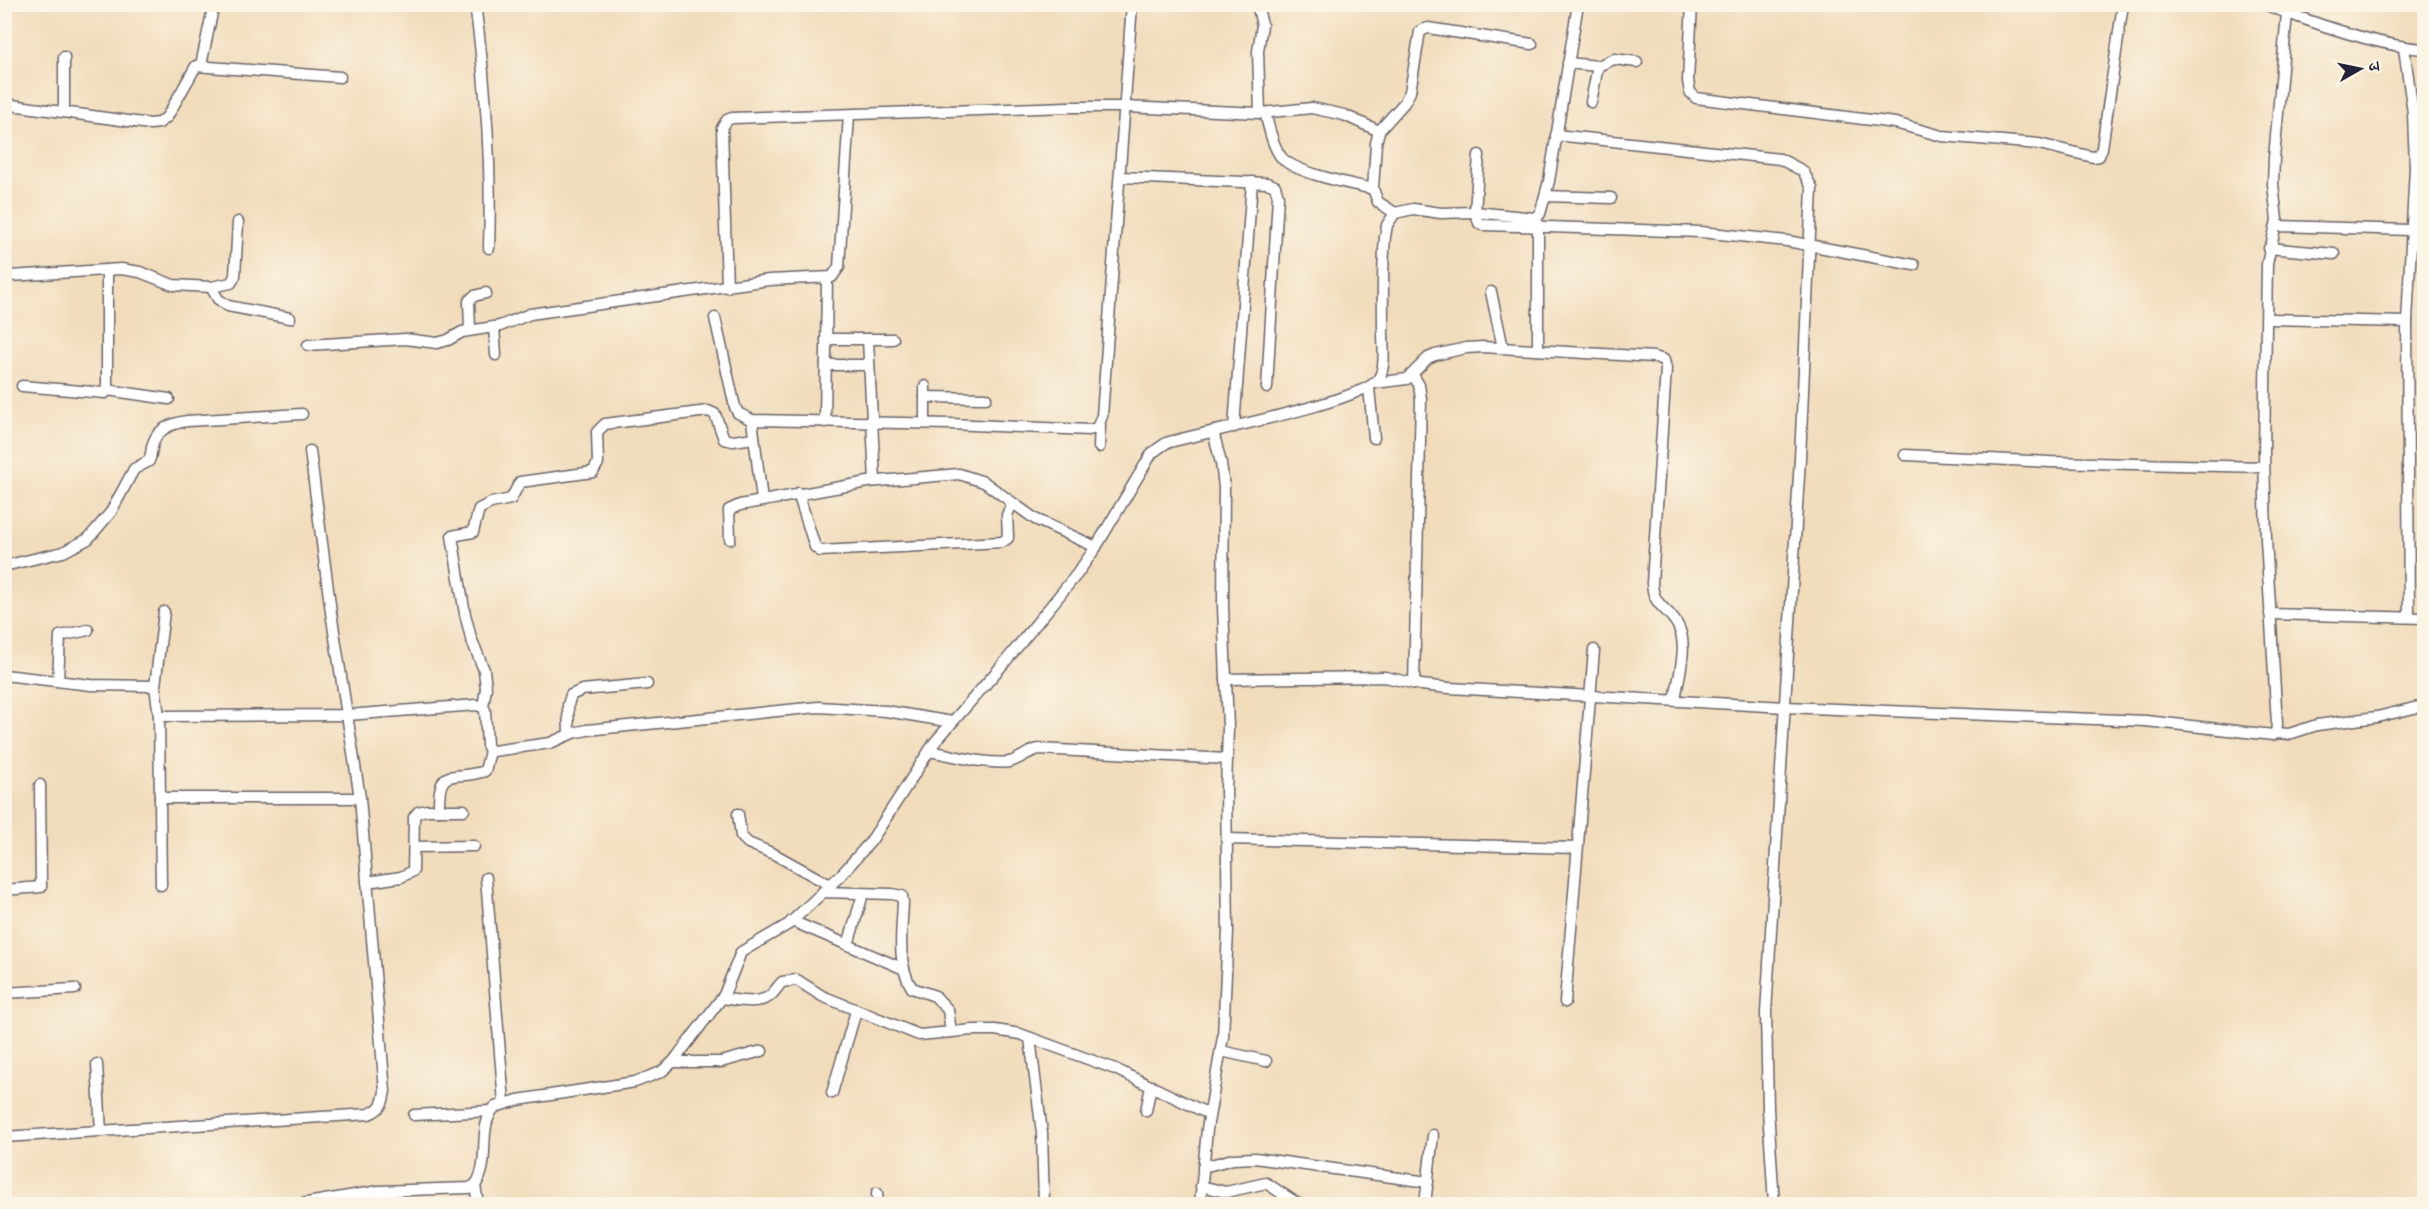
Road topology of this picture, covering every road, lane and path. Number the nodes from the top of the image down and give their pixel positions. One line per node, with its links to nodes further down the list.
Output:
1 (214, 4): 16 (street)
2 (475, 4): 45 (street)
3 (1132, 4): 21 (street)
4 (1257, 4): 23 (street)
5 (1578, 4): 15 (street)
6 (1692, 4): 7 (street)
7 (2123, 4)
8 (2264, 4): 9 (street)
9 (2287, 13): 11 (street); 41 (street)
10 (1532, 44): 25 (street)
11 (2404, 48): 12 (street); 35 (street)
12 (2424, 49)
13 (64, 57): 22 (street)
14 (1637, 62): 17 (street)
15 (1568, 63): 17 (street); 26 (street)
16 (201, 65): 18 (street); 22 (street)
17 (1598, 66): 19 (street)
18 (340, 77)
19 (1591, 102)
20 (4, 104): 22 (street)
21 (1125, 107): 23 (street); 24 (street); 28 (street)
22 (64, 112)
23 (1263, 113): 25 (street); 30 (street)
24 (849, 115): 50 (street); 52 (street)
25 (1378, 130): 30 (street)
26 (1556, 135): 32 (street); 44 (street)
27 (1479, 155): 37 (street)
28 (1120, 177): 29 (street); 82 (street)
29 (1252, 182): 73 (street); 83 (street)
30 (1372, 189): 38 (street)
31 (4, 193): 36 (street)
32 (1545, 196): 33 (street); 39 (street)
33 (1611, 198)
34 (2424, 208): 35 (street)
35 (2411, 209): 43 (street)
36 (5, 211): 49 (street)
37 (1476, 212): 38 (street); 39 (street); 42 (street)
38 (1395, 213): 72 (street)
39 (1538, 216): 42 (street)
40 (238, 222): 51 (street)
41 (2276, 226): 43 (street); 46 (street)
42 (1539, 228): 44 (street); 66 (street)
43 (2410, 230): 58 (street)
44 (1809, 245): 48 (street); 113 (street)
45 (489, 248)
46 (2269, 248): 47 (street); 57 (street)
47 (2334, 254)
48 (1914, 265)
49 (107, 270): 51 (street); 74 (street)
50 (827, 279): 52 (street); 61 (street)
51 (211, 287): 55 (street)
52 (727, 287): 59 (street)
53 (1491, 292): 65 (street)
54 (486, 293): 60 (street)
55 (290, 318)
56 (715, 318): 78 (street)
57 (2267, 319): 58 (street); 90 (street)
58 (2407, 322): 100 (street)
59 (494, 327): 60 (street); 67 (street)
60 (470, 330): 64 (street)
61 (826, 339): 62 (street); 68 (street)
62 (868, 339): 63 (street); 69 (street)
63 (893, 339)
64 (308, 345)
65 (1503, 348): 66 (street); 70 (street)
66 (1538, 350): 111 (street)
67 (496, 355)
68 (826, 365): 69 (street); 79 (street)
69 (869, 365): 80 (street)
70 (1413, 375): 72 (street); 107 (street)
71 (22, 386): 74 (street)
72 (1372, 386): 83 (street); 86 (street)
73 (1267, 388)
74 (107, 390): 76 (street)
75 (986, 398): 81 (street)
76 (169, 399)
77 (302, 414): 97 (street)
78 (752, 420): 79 (street); 85 (street)
79 (825, 422): 80 (street)
80 (871, 422): 81 (street); 91 (street)
81 (925, 423): 82 (street)
82 (1100, 425): 87 (street)
83 (1234, 427): 84 (street)
84 (1213, 431): 96 (street); 105 (street)
85 (754, 438): 93 (street); 112 (street)
86 (1374, 438)
87 (1099, 447)
88 (310, 451): 115 (street)
89 (1905, 455): 90 (street)
90 (2264, 467): 99 (street)
91 (875, 481): 92 (street); 94 (street)
92 (798, 494): 93 (street); 94 (street)
93 (762, 500): 95 (street)
94 (1012, 504): 96 (street)
95 (730, 539)
96 (1096, 547): 117 (street)
97 (4, 566)
98 (164, 612): 109 (street)
99 (2271, 614): 100 (street); 118 (street)
100 (2409, 617): 101 (street)
101 (2424, 618)
102 (88, 630): 106 (street)
103 (1594, 650): 110 (street)
104 (4, 675): 106 (street)
105 (1226, 679): 107 (street); 122 (street)
106 (58, 681): 109 (street)
107 (1414, 682): 110 (street)
108 (647, 684): 119 (street)
109 (155, 686): 116 (street)
110 (1590, 696): 111 (street); 132 (street)
111 (1675, 700): 113 (street)
112 (483, 707): 115 (street); 120 (street)
113 (1785, 707): 118 (street); 174 (street)
114 (2418, 707): 118 (street)
115 (348, 715): 116 (street); 125 (street)
116 (159, 716): 124 (street)
117 (952, 722): 119 (street); 121 (street)
118 (2276, 733)
119 (569, 734): 120 (street)
120 (490, 751): 126 (street)
121 (929, 751): 122 (street); 136 (street)
122 (1227, 759): 129 (street)
123 (40, 786): 137 (street)
124 (160, 798): 125 (street); 135 (street)
125 (360, 798): 134 (street)
126 (439, 810): 127 (street); 131 (street)
127 (464, 810)
128 (738, 814): 136 (street)
129 (1226, 839): 132 (street); 150 (street)
130 (474, 846): 131 (street)
131 (414, 847): 134 (street)
132 (1577, 848): 145 (street)
133 (486, 878): 156 (street)
134 (367, 882): 161 (street)
135 (161, 885)
136 (826, 889): 138 (street); 139 (street)
137 (4, 890)
138 (863, 894): 140 (street); 141 (street)
139 (792, 921): 140 (street); 144 (street)
140 (848, 945): 141 (street)
141 (904, 969): 147 (street)
142 (75, 989): 143 (street)
143 (4, 993)
144 (722, 998): 146 (street); 152 (street)
145 (1565, 1002)
146 (856, 1011): 147 (street); 155 (street)
147 (951, 1032): 148 (street)
148 (1030, 1038): 154 (street); 170 (street)
149 (762, 1051): 152 (street)
150 (1221, 1051): 151 (street); 160 (street)
151 (1266, 1061)
152 (673, 1062): 156 (street)
153 (97, 1064): 161 (street)
154 (1151, 1086): 158 (street); 160 (street)
155 (832, 1093)
156 (504, 1103): 157 (street)
157 (491, 1111): 159 (street); 166 (street)
158 (1146, 1111)
159 (414, 1114)
160 (1209, 1114): 164 (street)
161 (101, 1131): 163 (street)
162 (1433, 1135): 165 (street)
163 (4, 1137)
164 (1203, 1167): 165 (street); 167 (street)
165 (1428, 1182): 173 (street)
166 (476, 1185): 168 (street); 169 (street)
167 (1201, 1186): 171 (street); 172 (street)
168 (301, 1204)
169 (478, 1204)
170 (1044, 1204)
171 (1200, 1204)
172 (1298, 1204)
173 (1425, 1204)
174 (1774, 1204)

